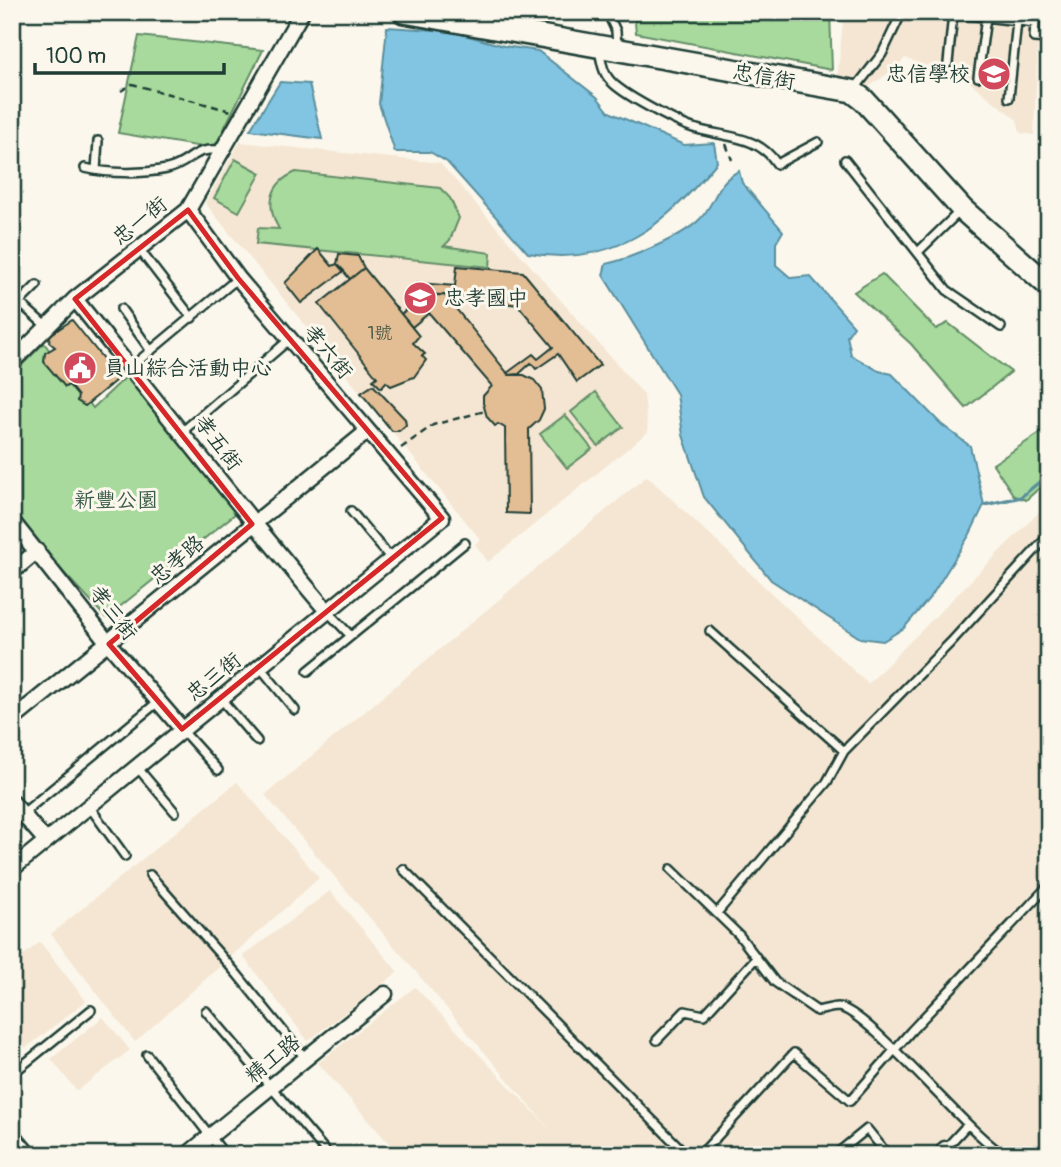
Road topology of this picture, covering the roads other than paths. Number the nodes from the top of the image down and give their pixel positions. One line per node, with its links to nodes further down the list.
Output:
1 (302, 12): 19 (street, 忠一街)
2 (404, 12): 12 (street, 忠信街)
3 (607, 12): 12 (lane)
4 (902, 12): 15 (lane)
5 (942, 12): 7 (lane)
6 (1030, 12): 10 (lane)
7 (954, 14): 8 (lane); 13 (lane)
8 (986, 17): 9 (lane); 14 (lane)
9 (1017, 21): 10 (lane); 16 (lane)
10 (1030, 22): 11 (lane)
11 (1049, 39)
12 (608, 47): 15 (street, 忠信街); 18 (lane)
13 (948, 63)
14 (978, 78)
15 (852, 91): 24 (street)
16 (1009, 98)
17 (98, 141): 22 (lane)
18 (818, 142)
19 (223, 150): 22 (lane); 23 (street, 忠一街)
20 (845, 160): 26 (lane)
21 (85, 168): 22 (lane)
22 (96, 170)
23 (188, 209): 25 (street, 忠一街); 27 (street, 孝六街)
24 (961, 209): 26 (lane); 29 (street)
25 (139, 249): 30 (street, 忠一街); 34 (lane)
26 (918, 251): 36 (lane)
27 (238, 278): 34 (lane); 37 (street, 孝六街)
28 (37, 285): 31 (lane)
29 (1049, 286)
30 (75, 299): 35 (street, 忠一街); 40 (street, 孝五街)
31 (20, 303): 33 (lane); 35 (lane)
32 (121, 309): 38 (lane)
33 (12, 310)
34 (192, 318): 38 (lane)
35 (47, 327): 39 (street, 忠一街)
36 (1001, 327)
37 (290, 339): 41 (lane); 42 (street, 孝六街)
38 (151, 351): 40 (lane)
39 (12, 362)
40 (130, 368): 41 (street, 孝五街)
41 (183, 431): 46 (street, 孝五街)
42 (368, 431): 44 (street, 孝六街); 46 (street, 忠孝路)
43 (351, 511): 50 (lane)
44 (442, 518): 50 (street, 忠三街)
45 (12, 521): 49 (street, 孝三街)
46 (252, 524): 52 (street, 孝五街); 55 (street, 忠孝路)
47 (1049, 534): 64 (lane)
48 (466, 543): 54 (lane)
49 (37, 551): 51 (street); 55 (street, 孝三街)
50 (392, 560): 52 (street, 忠三街)
51 (12, 572)
52 (328, 612): 54 (lane); 56 (street, 忠三街)
53 (710, 631): 64 (lane)
54 (350, 635): 57 (lane)
55 (109, 644): 59 (street, 孝三街); 61 (street, 忠孝路)
56 (260, 667): 58 (street, 忠三街); 60 (lane)
57 (308, 671)
58 (220, 698): 62 (street, 忠三街); 63 (lane)
59 (159, 701): 62 (street, 孝三街); 68 (lane)
60 (295, 710)
61 (12, 720)
62 (182, 729): 65 (street, 忠三街); 66 (lane)
63 (257, 741)
64 (844, 751): 77 (lane)
65 (136, 766): 67 (street, 忠三街); 69 (lane)
66 (218, 769)
67 (89, 805): 70 (street, 忠三街); 71 (lane)
68 (17, 808): 70 (street)
69 (175, 812)
70 (46, 841): 72 (street, 忠三街)
71 (125, 856)
72 (15, 863)
73 (403, 869): 95 (lane)
74 (671, 869): 77 (lane)
75 (150, 875): 85 (lane)
76 (1049, 885): 83 (lane)
77 (717, 913): 78 (lane)
78 (756, 958): 82 (lane); 83 (lane)
79 (385, 994): 85 (street, 精工路)
80 (91, 1010): 86 (lane)
81 (206, 1011): 87 (lane)
82 (657, 1040)
83 (894, 1051): 88 (lane); 96 (lane)
84 (147, 1055): 89 (lane)
85 (306, 1060): 87 (street, 精工路)
86 (12, 1074)
87 (273, 1087): 89 (street, 精工路); 94 (lane)
88 (967, 1125): 91 (lane); 99 (lane)
89 (209, 1137): 92 (street, 精工路); 93 (lane)
90 (1049, 1149): 100 (lane)
91 (949, 1152)
92 (187, 1155)
93 (225, 1155)
94 (329, 1155)
95 (687, 1155)
96 (700, 1155)
97 (835, 1155): 98 (lane)
98 (888, 1155)
99 (1004, 1155)
100 (1037, 1155)

